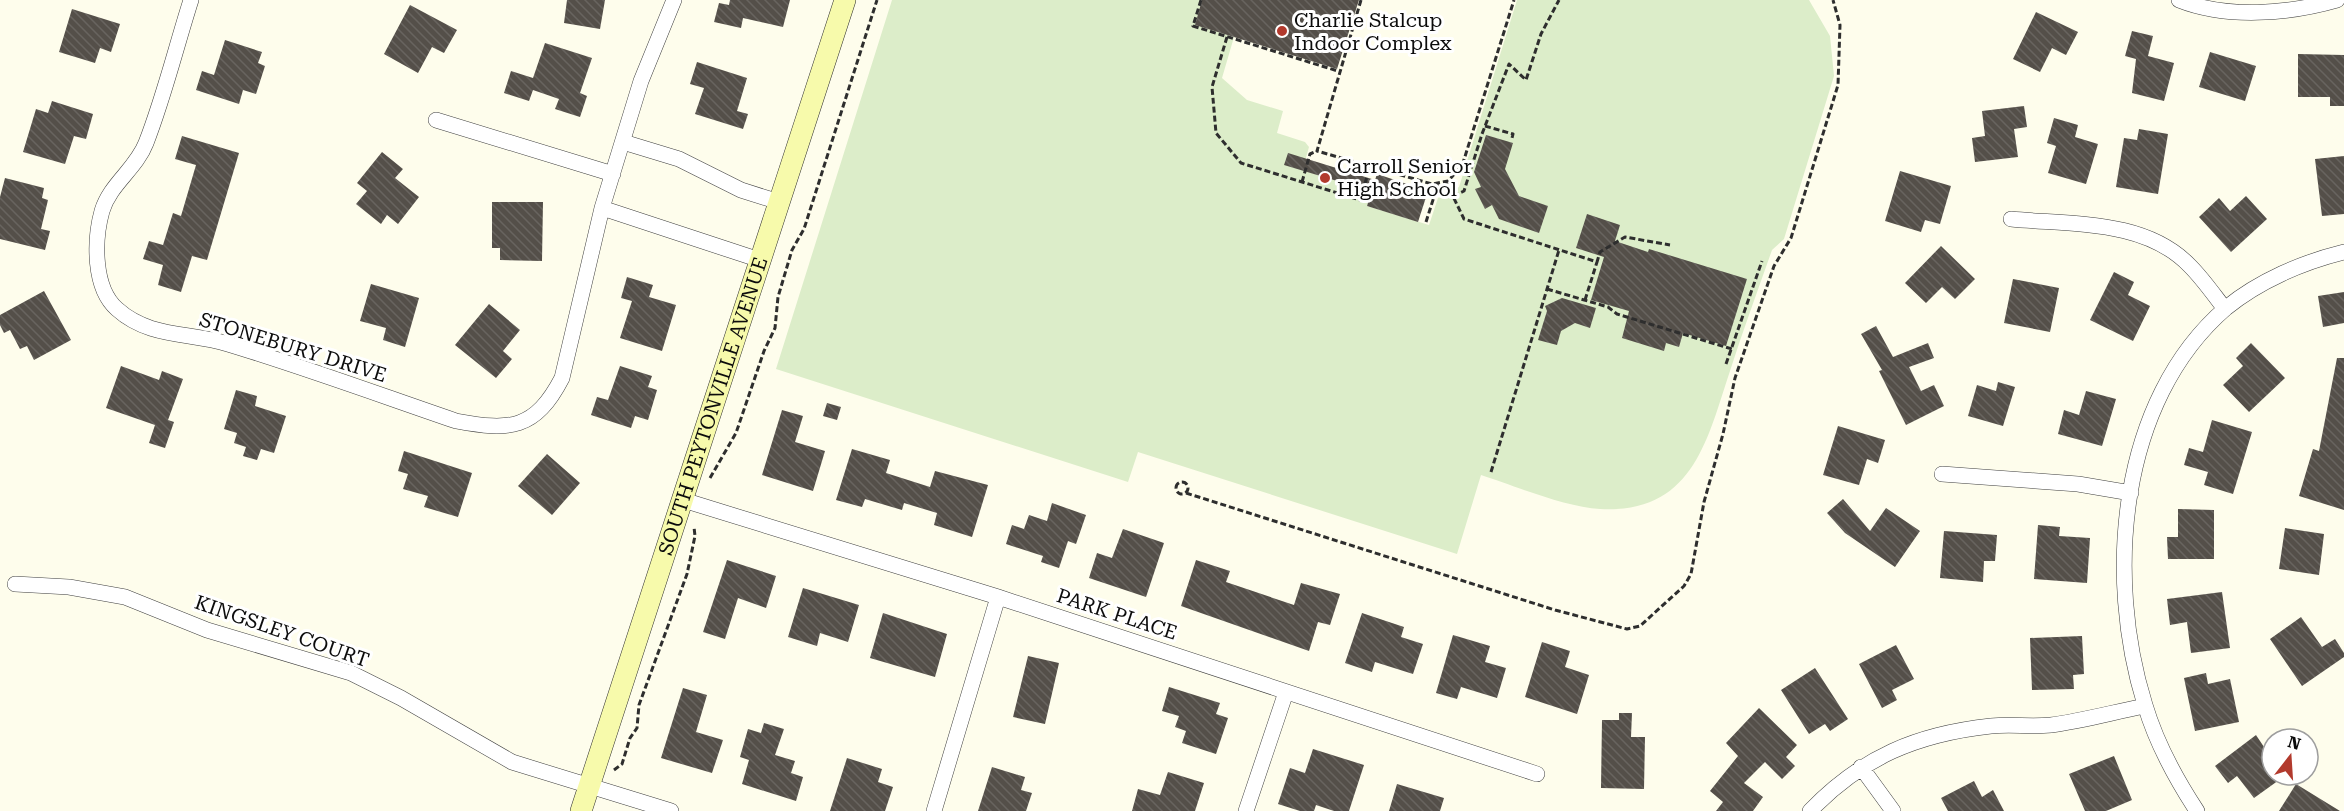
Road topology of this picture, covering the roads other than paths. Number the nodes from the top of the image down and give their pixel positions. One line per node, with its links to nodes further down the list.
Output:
1 (191, 0): 10 (street, STONEBURY DRIVE)
2 (674, 0): 7 (street, STONEBURY DRIVE)
3 (844, 0): 9 (street, SOUTH PEYTONVILLE AVENUE)
4 (2179, 0): 5 (street)
5 (2337, 0)
6 (435, 120): 8 (street)
7 (623, 142): 8 (street, STONEBURY DRIVE); 9 (street)
8 (613, 174): 10 (street, STONEBURY DRIVE)
9 (779, 202): 13 (street, SOUTH PEYTONVILLE AVENUE)
10 (602, 208): 13 (street)
11 (2012, 219): 14 (street)
12 (2344, 252): 14 (street)
13 (760, 260): 17 (street, SOUTH PEYTONVILLE AVENUE)
14 (2225, 309): 16 (street)
15 (1942, 474): 16 (street)
16 (2131, 493): 21 (street)
17 (689, 502): 19 (street, PARK PLACE); 24 (street, SOUTH PEYTONVILLE AVENUE)
18 (15, 584): 24 (street, KINGSLEY COURT)
19 (998, 597): 20 (street, PARK PLACE); 27 (street)
20 (1286, 692): 23 (street, PARK PLACE); 28 (street)
21 (2145, 706): 22 (street); 31 (street)
22 (1861, 767): 29 (street); 30 (street)
23 (1537, 774)
24 (596, 787): 25 (street, SOUTH PEYTONVILLE AVENUE); 26 (street, KINGSLEY COURT)
25 (581, 811)
26 (671, 811)
27 (934, 811)
28 (1246, 811)
29 (1810, 811)
30 (1893, 811)
31 (2197, 811)

